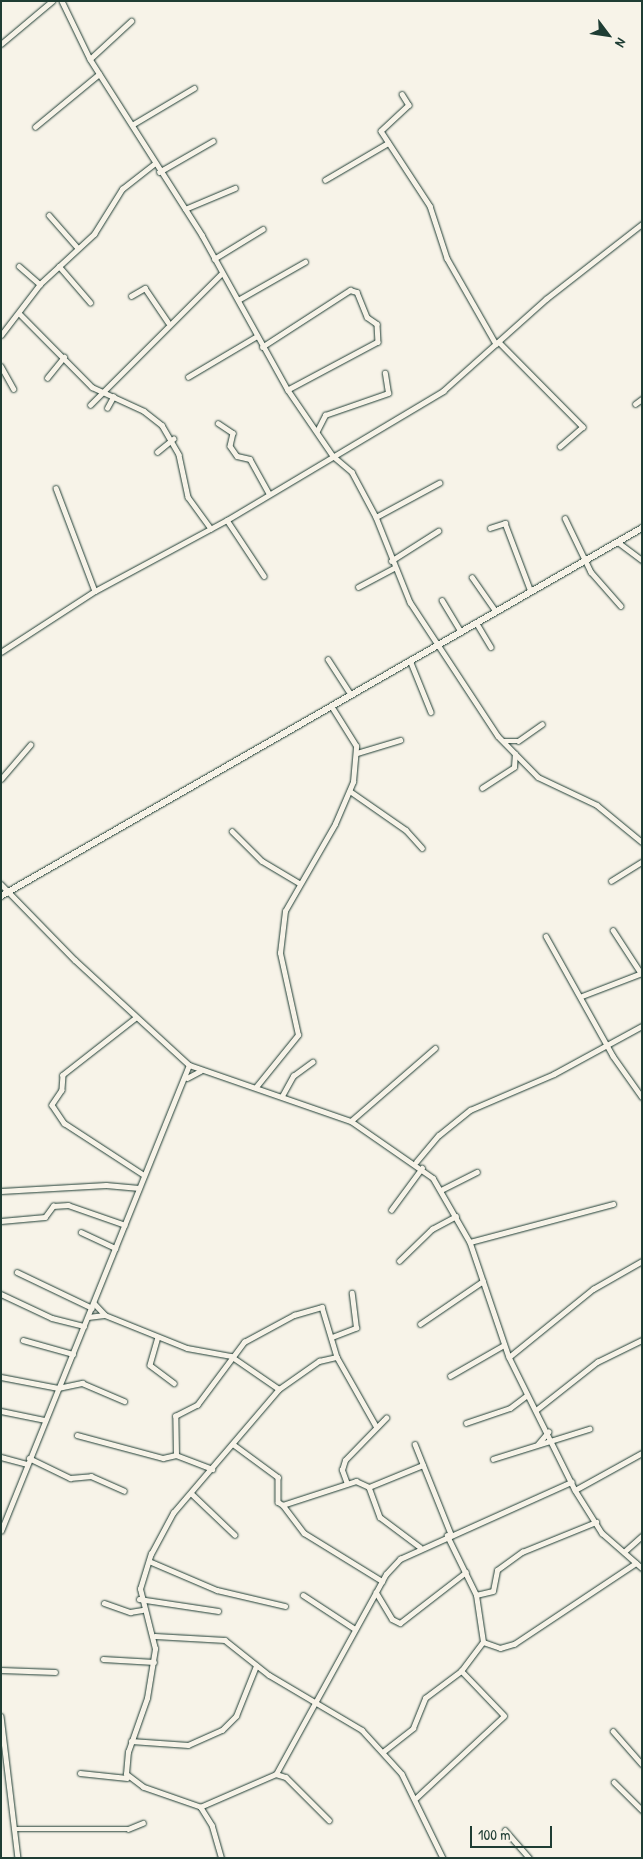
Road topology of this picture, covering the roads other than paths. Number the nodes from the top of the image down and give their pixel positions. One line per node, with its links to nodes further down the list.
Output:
1 (52, 1): 4 (street)
2 (62, 1): 5 (street)
3 (131, 21): 5 (street)
4 (1, 44)
5 (90, 59): 6 (street)
6 (99, 74): 9 (street); 10 (street)
7 (194, 88): 9 (street)
8 (402, 94): 12 (street)
9 (132, 125): 13 (street)
10 (35, 127)
11 (213, 141): 14 (street)
12 (388, 143): 15 (street); 35 (street)
13 (154, 164): 14 (street); 21 (street)
14 (159, 172): 17 (street)
15 (325, 180)
16 (235, 188): 17 (street)
17 (185, 210): 22 (street)
18 (49, 215): 21 (street)
19 (642, 224): 35 (street)
20 (263, 228): 22 (street)
21 (78, 248): 25 (street)
22 (214, 259): 26 (street)
23 (305, 262): 29 (street)
24 (19, 266): 27 (street)
25 (60, 266): 27 (street); 30 (street)
26 (221, 274): 29 (street); 32 (street)
27 (40, 284): 31 (street)
28 (131, 296): 32 (street)
29 (238, 300): 34 (street)
30 (90, 302)
31 (19, 313): 33 (street); 37 (street)
32 (168, 322): 44 (street)
33 (1, 334)
34 (257, 336): 36 (street); 41 (street)
35 (498, 343): 53 (street); 55 (street)
36 (262, 346): 43 (street); 43 (street)
37 (64, 357): 40 (street); 44 (street)
38 (1, 366): 42 (street)
39 (385, 373): 51 (street)
40 (47, 378)
41 (188, 378)
42 (14, 390)
43 (288, 390): 51 (street)
44 (102, 392): 45 (street); 48 (street)
45 (113, 397): 49 (street); 52 (street)
46 (642, 398): 47 (street)
47 (636, 404)
48 (90, 405)
49 (107, 408)
50 (218, 423): 58 (street)
51 (317, 431): 55 (street)
52 (173, 439): 54 (street); 64 (street)
53 (560, 447)
54 (157, 452)
55 (333, 456): 58 (street); 59 (street)
56 (439, 483): 59 (street)
57 (56, 488): 75 (street)
58 (269, 493): 61 (street)
59 (376, 517): 69 (street)
60 (566, 518): 67 (street)
61 (227, 520): 64 (street); 71 (street)
62 (490, 528): 74 (street)
63 (642, 528): 66 (street)
64 (211, 529): 75 (street)
65 (438, 531): 69 (street)
66 (618, 542): 67 (street); 68 (street)
67 (584, 558): 74 (street); 77 (street)
68 (642, 560)
69 (391, 561): 70 (street)
70 (393, 568): 73 (street); 81 (street)
71 (264, 576)
72 (472, 577): 78 (street)
73 (358, 587)
74 (530, 589): 78 (street)
75 (95, 591): 83 (street)
76 (442, 600): 80 (street)
77 (621, 606)
78 (495, 610): 79 (street)
79 (476, 622): 80 (street); 82 (street)
80 (460, 630): 81 (street)
81 (435, 644): 85 (street); 91 (street)
82 (491, 647)
83 (1, 652)
84 (328, 660): 86 (street)
85 (410, 660): 86 (street); 88 (street)
86 (350, 693): 87 (street)
87 (330, 705): 93 (street); 105 (street)
88 (431, 712)
89 (542, 724): 91 (street)
90 (400, 740): 93 (street)
91 (502, 741): 94 (street)
92 (30, 745): 95 (street)
93 (358, 753): 97 (street)
94 (515, 754): 96 (street); 99 (street)
95 (1, 778)
96 (482, 788)
97 (350, 791): 100 (street); 103 (street)
98 (232, 831): 103 (street)
99 (642, 842)
100 (422, 848)
101 (642, 862): 102 (street)
102 (611, 881)
103 (299, 883): 119 (street)
104 (1, 884): 105 (street)
105 (10, 892): 106 (street); 111 (street)
106 (1, 896)
107 (613, 930): 109 (street)
108 (546, 936): 110 (street)
109 (641, 973): 110 (street)
110 (582, 996): 113 (street)
111 (136, 1018): 116 (street); 128 (street)
112 (642, 1026): 113 (street)
113 (606, 1046): 123 (street); 125 (street)
114 (435, 1048): 124 (street)
115 (312, 1062): 122 (street)
116 (189, 1065): 117 (street); 118 (street)
117 (200, 1071): 118 (street); 120 (street)
118 (187, 1078): 128 (street)
119 (267, 1078): 120 (street); 121 (street)
120 (256, 1087): 121 (street)
121 (268, 1091): 122 (street)
122 (282, 1096): 124 (street)
123 (642, 1097)
124 (351, 1121): 125 (street)
125 (416, 1162): 126 (street)
126 (422, 1168): 130 (street); 133 (street)
127 (477, 1172): 130 (street)
128 (144, 1175): 129 (street)
129 (139, 1188): 131 (street); 136 (street)
130 (441, 1190): 134 (street)
131 (1, 1191)
132 (612, 1204): 138 (street)
133 (391, 1210)
134 (456, 1216): 138 (street); 140 (street)
135 (1, 1221): 136 (street)
136 (125, 1225): 139 (street)
137 (81, 1232): 139 (street)
138 (470, 1242): 143 (street)
139 (116, 1248): 146 (street)
140 (399, 1261)
141 (642, 1261): 159 (street)
142 (16, 1272): 146 (street)
143 (483, 1281): 149 (street); 155 (street)
144 (352, 1293): 152 (street)
145 (1, 1294): 150 (street)
146 (93, 1306): 147 (street); 148 (street)
147 (105, 1316): 148 (street); 151 (street)
148 (88, 1317): 150 (street)
149 (420, 1324)
150 (84, 1326): 156 (street)
151 (158, 1337): 157 (street); 162 (street)
152 (332, 1338): 157 (street); 158 (street)
153 (23, 1340): 156 (street)
154 (642, 1340): 167 (street)
155 (504, 1345): 159 (street); 160 (street)
156 (73, 1354): 163 (street)
157 (231, 1356): 164 (street); 181 (street)
158 (337, 1356): 164 (street); 172 (street)
159 (509, 1357): 165 (street)
160 (450, 1376)
161 (1, 1377): 163 (street)
162 (174, 1383)
163 (58, 1388): 166 (street); 170 (street)
164 (279, 1389): 177 (street)
165 (527, 1395): 167 (street); 171 (street)
166 (124, 1400)
167 (536, 1410): 174 (street)
168 (1, 1411): 170 (street)
169 (386, 1418): 172 (street)
170 (45, 1420): 183 (street)
171 (466, 1423)
172 (376, 1426): 189 (street)
173 (589, 1429): 176 (street)
174 (548, 1432): 176 (street); 179 (street)
175 (76, 1435): 181 (street)
176 (553, 1443): 179 (street); 188 (street)
177 (234, 1444): 187 (street); 194 (street)
178 (415, 1444): 186 (street)
179 (538, 1444): 184 (street)
180 (642, 1453): 191 (street)
181 (176, 1456): 187 (street)
182 (1, 1457): 185 (street)
183 (30, 1458): 185 (street); 192 (street)
184 (493, 1459)
185 (27, 1464): 196 (street)
186 (423, 1465): 190 (street); 200 (street)
187 (212, 1469): 193 (street)
188 (571, 1482): 191 (street); 200 (street)
189 (347, 1484): 190 (street); 194 (street)
190 (369, 1487): 202 (street)
191 (575, 1490): 197 (street)
192 (124, 1491)
193 (192, 1494): 199 (street); 204 (street)
194 (283, 1505): 208 (street)
195 (1, 1512): 196 (street)
196 (8, 1512): 198 (street)
197 (596, 1522): 203 (street); 211 (street)
198 (1, 1531)
199 (235, 1535)
200 (449, 1535): 202 (street); 207 (street)
201 (642, 1536): 203 (street)
202 (420, 1547): 208 (street)
203 (624, 1552): 205 (street)
204 (148, 1561): 212 (street); 214 (street)
205 (636, 1563): 206 (street); 219 (street)
206 (642, 1568)
207 (466, 1572): 209 (street); 211 (street)
208 (382, 1581): 209 (street)
209 (376, 1592): 217 (street)
210 (303, 1595): 217 (street)
211 (476, 1595): 219 (street)
212 (140, 1599): 215 (street); 216 (street)
213 (104, 1603): 215 (street)
214 (285, 1606)
215 (142, 1610): 218 (street)
216 (218, 1611)
217 (355, 1630): 226 (street)
218 (155, 1636): 221 (street); 222 (street)
219 (483, 1642): 224 (street)
220 (102, 1660): 221 (street)
221 (154, 1662): 229 (street)
222 (256, 1666): 226 (street); 229 (street)
223 (1, 1670): 225 (street)
224 (461, 1671): 231 (street); 237 (street)
225 (55, 1672)
226 (314, 1701): 231 (street); 234 (street)
227 (1, 1716): 230 (street)
228 (613, 1731): 232 (street)
229 (131, 1741): 235 (street)
230 (3, 1743): 242 (street)
231 (384, 1751): 237 (street)
232 (642, 1764)
233 (80, 1773): 235 (street)
234 (276, 1774): 238 (street); 240 (street)
235 (127, 1778): 238 (street)
236 (614, 1782): 239 (street)
237 (416, 1798): 246 (street)
238 (200, 1807): 245 (street)
239 (642, 1810)
240 (329, 1820)
241 (143, 1823): 242 (street)
242 (15, 1829): 244 (street)
243 (505, 1830): 247 (street)
244 (18, 1858)
245 (221, 1858)
246 (443, 1858)
247 (529, 1858)

